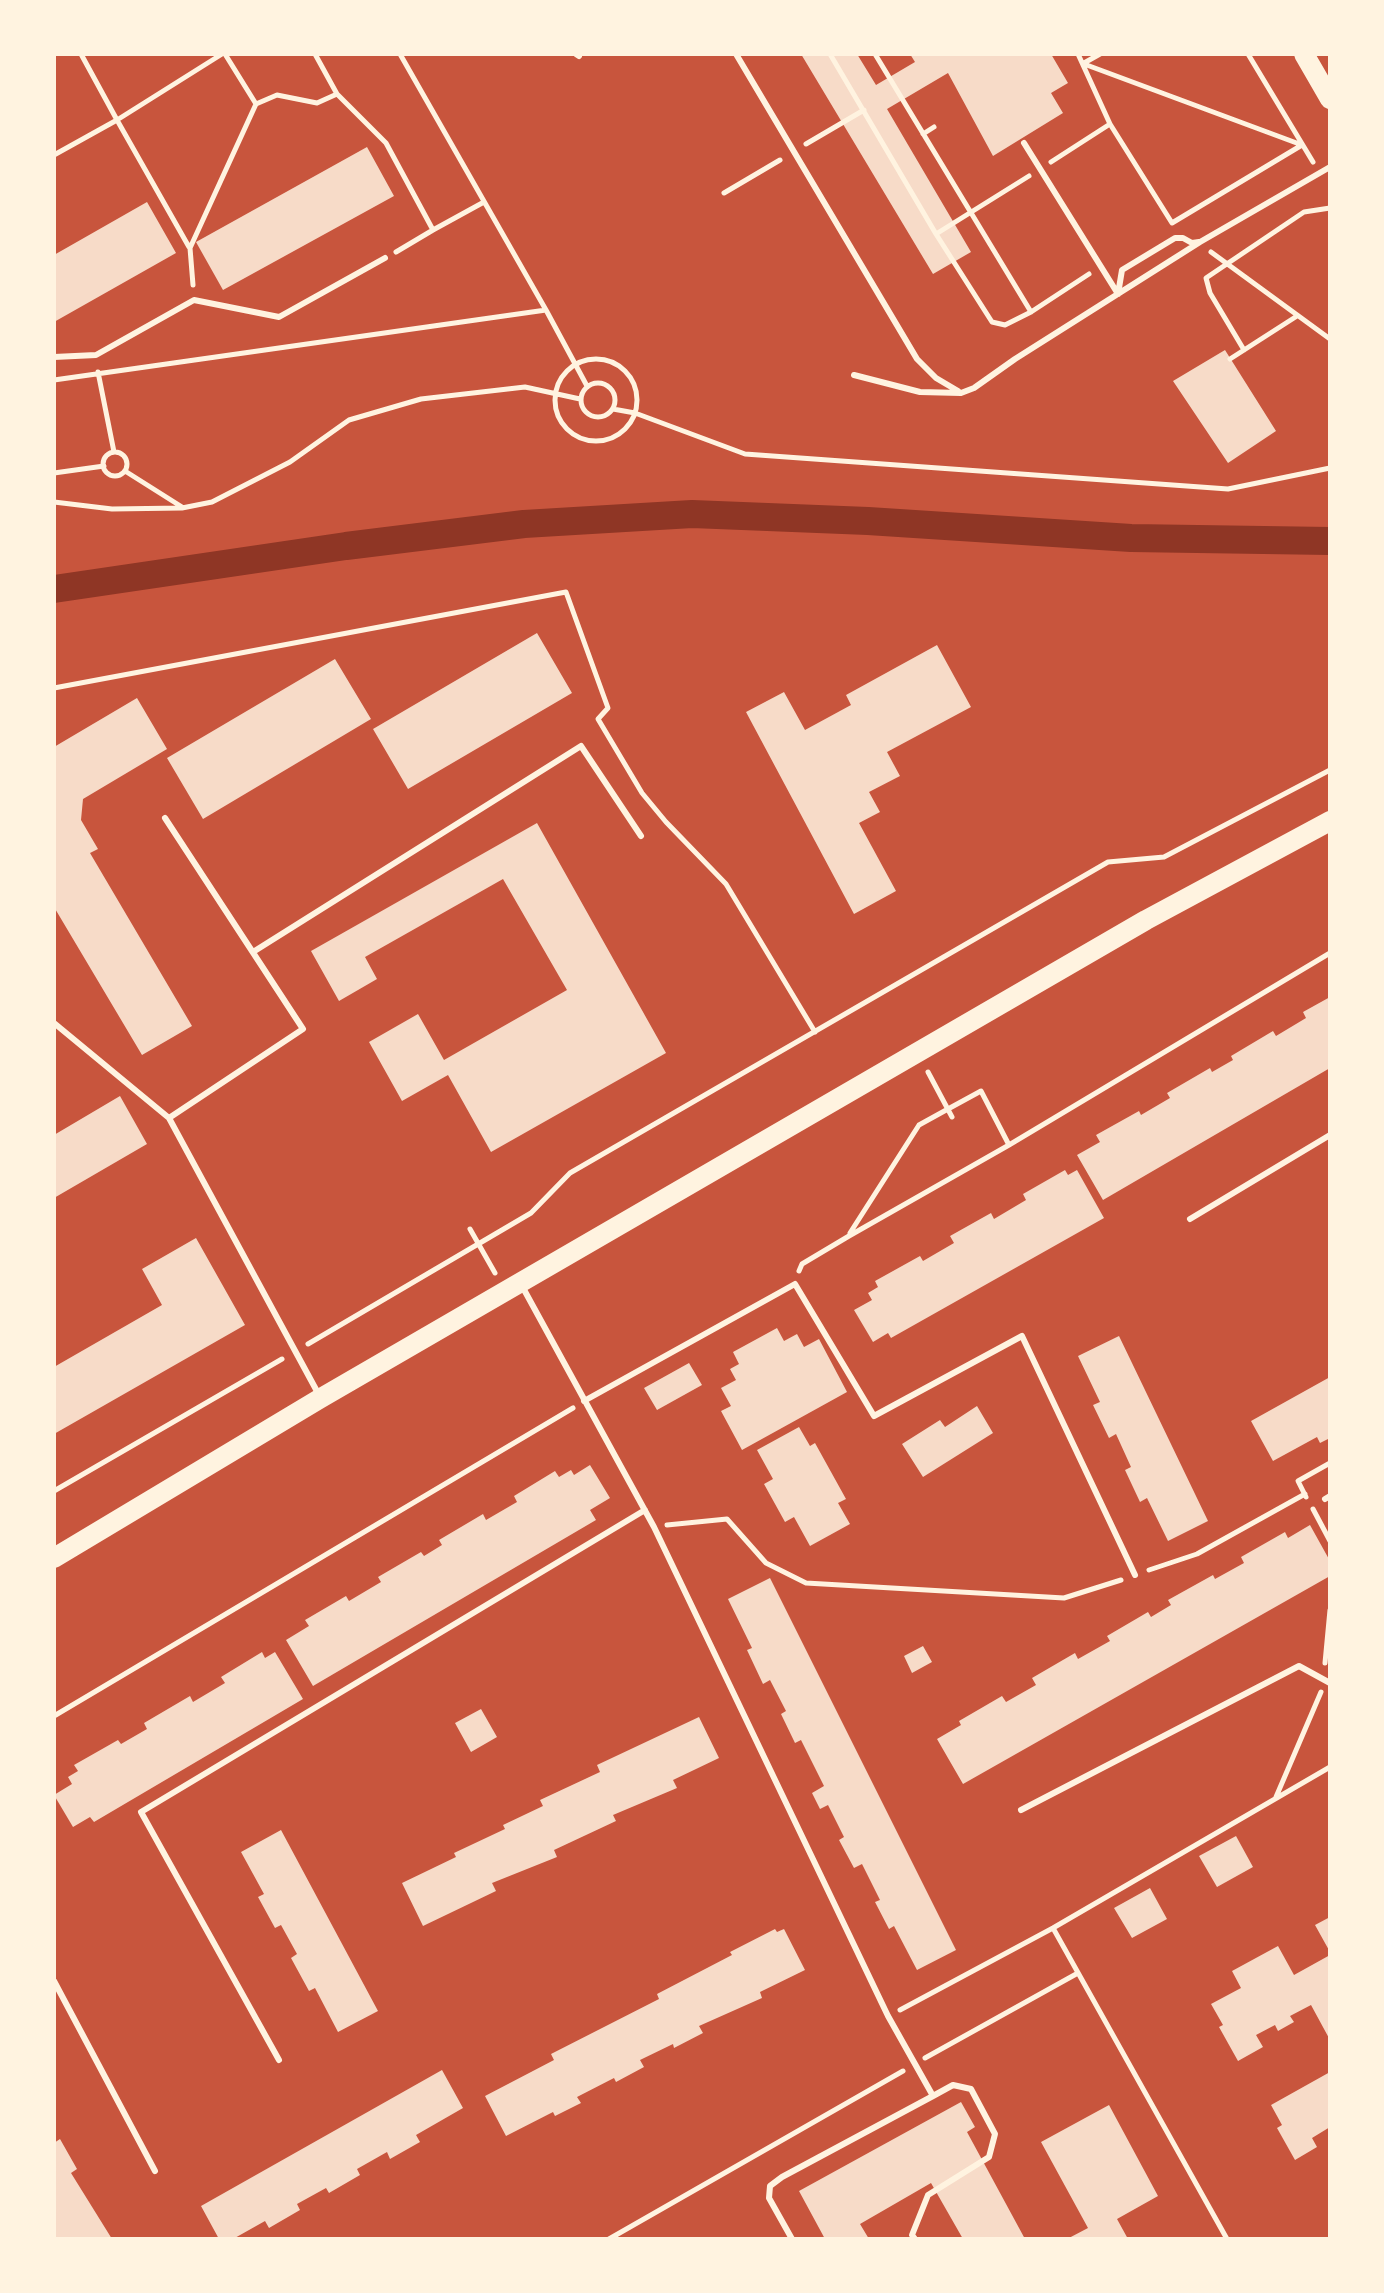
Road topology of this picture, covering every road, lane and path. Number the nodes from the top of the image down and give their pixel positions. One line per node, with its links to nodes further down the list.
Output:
1 (81, 54): 15 (path)
2 (223, 54): 14 (path); 15 (path)
3 (315, 54): 12 (path)
4 (736, 54): 51 (lane)
5 (830, 54): 31 (path)
6 (875, 54): 18 (path)
7 (1078, 54): 11 (path)
8 (1100, 54): 11 (path)
9 (1248, 54): 20 (path)
10 (1304, 54): 13 (main road)
11 (1084, 64): 16 (path); 20 (path)
12 (337, 94): 14 (path); 30 (path)
13 (1330, 99)
14 (256, 104): 33 (path)
15 (117, 120): 21 (path); 33 (path)
16 (1110, 124): 23 (path); 28 (path)
17 (934, 127): 18 (path)
18 (923, 134): 27 (path)
19 (1024, 143): 23 (lane)
20 (1302, 145): 24 (path); 28 (path)
21 (54, 155)
22 (1330, 167): 24 (lane)
23 (1040, 169): 27 (path); 36 (lane)
24 (1319, 173): 32 (lane)
25 (484, 202): 30 (path)
26 (1330, 208): 35 (path)
27 (970, 212): 31 (path); 40 (path)
28 (1172, 223): 29 (path)
29 (1162, 229)
30 (433, 230): 34 (path)
31 (936, 234): 40 (path)
32 (1200, 242): 35 (path); 37 (lane); 37 (lane)
33 (190, 248): 38 (path)
34 (385, 258): 38 (lane)
35 (1224, 263): 41 (path); 43 (path)
36 (1100, 266): 37 (lane); 40 (path)
37 (1118, 294): 51 (lane)
38 (194, 300): 44 (lane)
39 (546, 310): 47 (path)
40 (1031, 312)
41 (1297, 316): 42 (path); 43 (path)
42 (1330, 339)
43 (1244, 350): 46 (path)
44 (96, 355): 45 (lane); 55 (path)
45 (54, 357)
46 (1230, 359)
47 (574, 366): 49 (path); 50 (path); 54 (path)
48 (854, 375): 51 (lane)
49 (587, 386): 52 (path); 53 (path)
50 (556, 392): 52 (path); 54 (path); 61 (path)
51 (961, 393)
52 (580, 399): 53 (path)
53 (613, 409): 54 (path)
54 (635, 413): 57 (path)
55 (114, 452): 56 (path); 58 (path)
56 (104, 466): 58 (path); 59 (path)
57 (1330, 468)
58 (125, 471): 61 (path)
59 (54, 473)
60 (54, 502): 61 (path)
61 (182, 508)
62 (54, 688): 70 (path)
63 (1330, 770): 70 (path)
64 (165, 818): 67 (lane)
65 (1330, 821): 71 (main road)
66 (641, 836): 67 (lane)
67 (253, 952): 74 (lane)
68 (1330, 953): 76 (path)
69 (54, 1023): 74 (lane)
70 (815, 1032): 80 (path)
71 (918, 1052): 72 (path); 82 (main road)
72 (948, 1109): 73 (path); 76 (path); 79 (path)
73 (952, 1117)
74 (169, 1118): 83 (lane)
75 (1330, 1135): 77 (lane)
76 (1009, 1145): 79 (path)
77 (1190, 1219)
78 (470, 1229): 80 (path)
79 (849, 1236): 81 (path)
80 (478, 1244): 82 (path); 83 (path)
81 (795, 1284): 85 (lane); 93 (lane)
82 (513, 1286): 84 (main road); 85 (lane)
83 (296, 1351): 84 (lane); 86 (path)
84 (321, 1398): 92 (main road)
85 (584, 1401): 88 (lane); 96 (path)
86 (54, 1491)
87 (1305, 1494): 93 (path)
88 (645, 1510): 90 (lane); 104 (lane)
89 (1330, 1524): 91 (path)
90 (654, 1527): 93 (path); 103 (lane)
91 (1327, 1535)
92 (54, 1558)
93 (1135, 1575)
94 (1330, 1610): 95 (path)
95 (1327, 1682): 98 (path); 99 (lane)
96 (54, 1716)
97 (1330, 1767): 98 (path)
98 (1276, 1798): 100 (path)
99 (1021, 1810)
100 (1053, 1928): 101 (path); 103 (path)
101 (1078, 1973): 105 (path); 111 (path)
102 (54, 1981): 107 (lane)
103 (888, 2016): 105 (lane)
104 (279, 2060)
105 (915, 2064): 106 (lane); 108 (path)
106 (933, 2096): 109 (lane); 110 (lane)
107 (155, 2171)
108 (609, 2239)
109 (792, 2239)
110 (915, 2239)
111 (1227, 2239)

